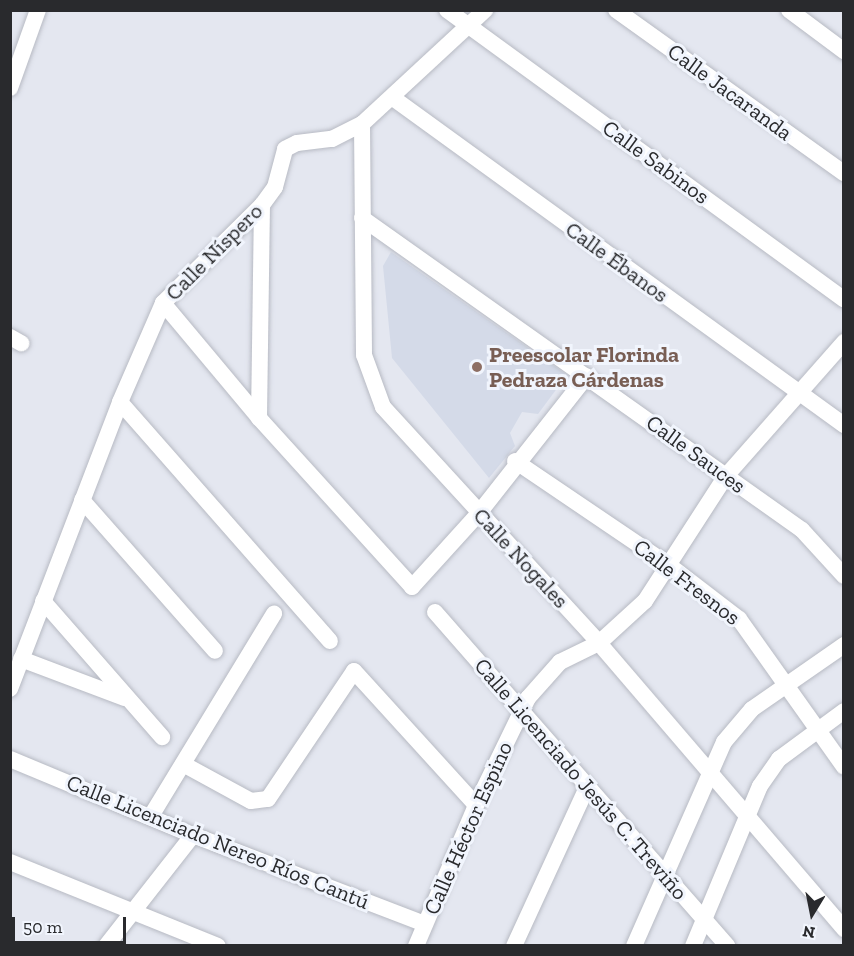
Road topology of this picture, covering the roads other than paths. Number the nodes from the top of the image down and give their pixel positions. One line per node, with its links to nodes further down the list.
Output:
1 (447, 10): 6 (street, Calle Sabinos)
2 (484, 10): 6 (street, Calle Níspero)
3 (616, 10): 11 (street, Calle Jacaranda)
4 (789, 10): 7 (street)
5 (33, 12): 8 (street)
6 (468, 25): 9 (street, Calle Níspero); 14 (street, Calle Sabinos)
7 (843, 51)
8 (10, 88)
9 (393, 98): 10 (street, Calle Níspero); 18 (street, Calle Ébanos)
10 (362, 124): 12 (street, Calle Níspero); 13 (street, Calle Nogales)
11 (843, 173)
12 (262, 205): 15 (street, Calle Níspero); 20 (street)
13 (362, 218): 17 (street, Calle Sauces); 25 (street, Calle Nogales)
14 (843, 299)
15 (163, 303): 19 (street, Calle Níspero); 20 (street)
16 (843, 342): 18 (street, Calle Héctor Espino)
17 (587, 376): 22 (street); 23 (street, Calle Sauces)
18 (798, 394): 21 (street, Calle Ébanos); 23 (street, Calle Héctor Espino)
19 (120, 402): 24 (street, Calle Níspero); 31 (street)
20 (259, 418): 25 (street)
21 (843, 425)
22 (515, 461): 25 (street); 26 (street, Calle Fresnos)
23 (726, 476): 26 (street, Calle Héctor Espino); 27 (street, Calle Sauces)
24 (82, 500): 28 (street, Calle Níspero); 34 (street)
25 (479, 513): 32 (street, Calle Nogales)
26 (670, 566): 32 (street, Calle Héctor Espino); 36 (street, Calle Fresnos)
27 (843, 576)
28 (43, 601): 35 (street, Calle Níspero); 38 (street)
29 (435, 612): 39 (street, Calle Licenciado Jesús C. Treviño)
30 (274, 614): 44 (street)
31 (330, 642)
32 (598, 643): 39 (street, Calle Héctor Espino); 46 (street, Calle Nogales)
33 (843, 645): 36 (street)
34 (215, 651)
35 (21, 659): 37 (street, Calle Níspero); 38 (street)
36 (786, 683): 41 (street, Calle Fresnos); 46 (street)
37 (10, 689)
38 (124, 698): 42 (street)
39 (521, 711): 47 (street, Calle Licenciado Jesús C. Treviño); 48 (street, Calle Héctor Espino)
40 (843, 711): 41 (street)
41 (818, 728): 45 (street, Calle Fresnos); 50 (street)
42 (162, 737)
43 (10, 759): 49 (street, Calle Licenciado Nereo Ríos Cantú)
44 (183, 764): 48 (street); 49 (street)
45 (843, 767)
46 (708, 773): 50 (street, Calle Nogales); 53 (street)
47 (587, 787): 53 (street, Calle Licenciado Jesús C. Treviño); 61 (street)
48 (476, 805): 56 (street, Calle Héctor Espino)
49 (151, 816): 51 (street, Calle Licenciado Nereo Ríos Cantú)
50 (745, 816): 55 (street); 57 (street, Calle Nogales)
51 (192, 835): 54 (street); 56 (street, Calle Licenciado Nereo Ríos Cantú)
52 (10, 862): 54 (street)
53 (664, 874): 55 (street, Calle Licenciado Jesús C. Treviño); 62 (street)
54 (135, 913): 58 (street); 59 (street)
55 (705, 919): 63 (street); 64 (street, Calle Licenciado Jesús C. Treviño)
56 (425, 924): 60 (street, Calle Héctor Espino)
57 (843, 929)
58 (106, 945)
59 (218, 945)
60 (416, 945)
61 (514, 945)
62 (634, 945)
63 (693, 945)
64 (727, 945)

